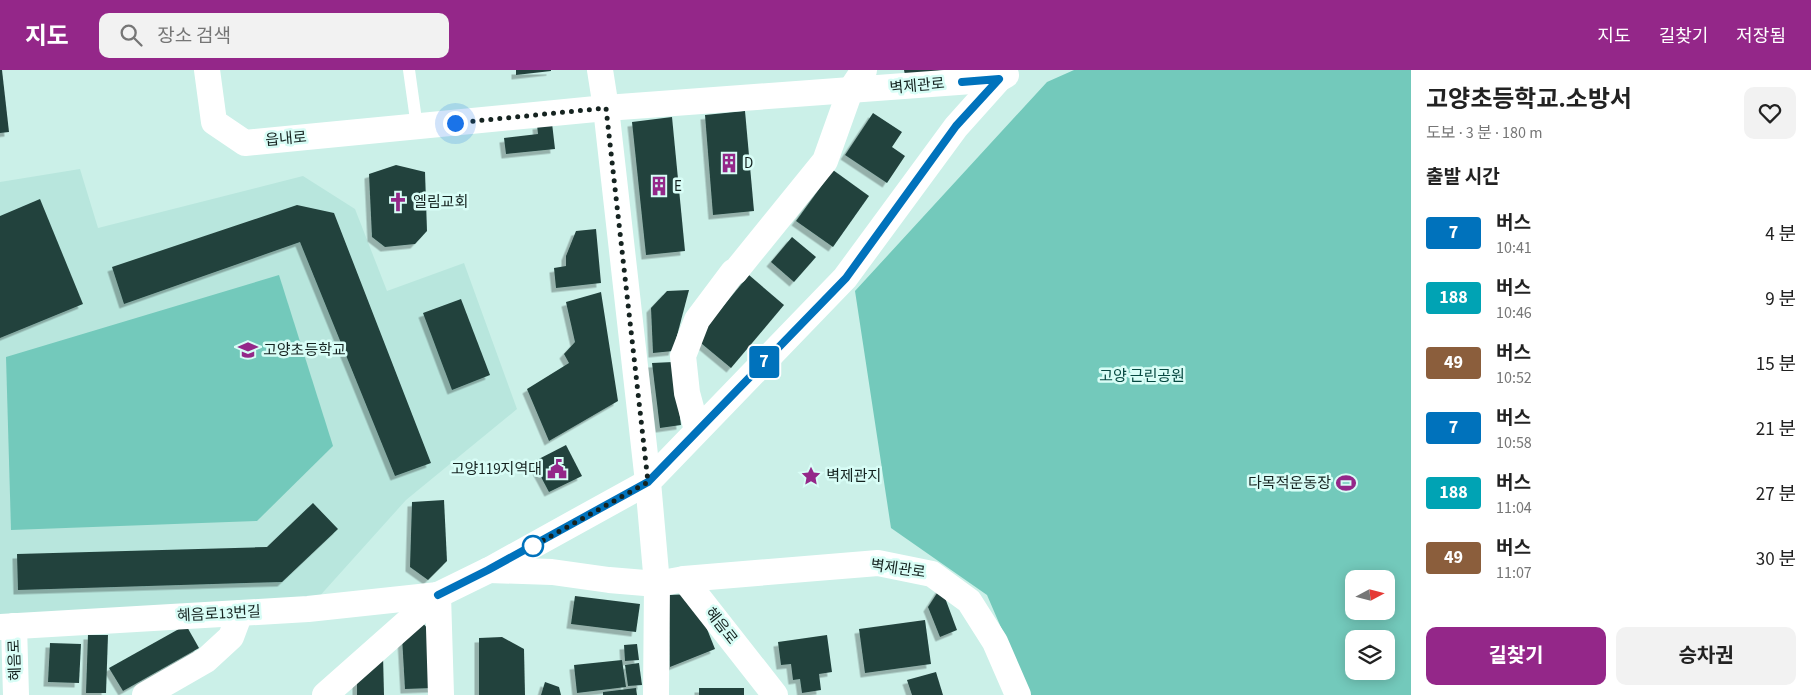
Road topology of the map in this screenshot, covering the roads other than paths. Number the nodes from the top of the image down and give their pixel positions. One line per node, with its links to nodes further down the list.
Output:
1 (207, 70): 7 (street, 읍내로)
2 (409, 70): 7 (lane)
3 (600, 70): 6 (street)
4 (1004, 73): 5 (street, 벽제관로); 8 (street, 벽제관로)
5 (854, 77): 6 (street, 벽제관로); 8 (street)
6 (606, 108): 7 (street, 벽제관로); 9 (street)
7 (417, 127)
8 (698, 430): 9 (street, 벽제관로)
9 (648, 482): 10 (street, 벽제관로); 12 (street)
10 (488, 570): 12 (street); 13 (street, 벽제관로)
11 (684, 579): 12 (street); 21 (street, 혜음로); 22 (street, 벽제관로)
12 (657, 584): 20 (street)
13 (438, 595): 14 (street, 혜음로13번길); 18 (street); 19 (street)
14 (240, 613): 15 (street, 혜음로13번길); 17 (street)
15 (7, 626): 16 (street, 혜음로)
16 (16, 695)
17 (145, 695)
18 (325, 695)
19 (441, 695)
20 (656, 695)
21 (775, 695)
22 (1018, 695)

